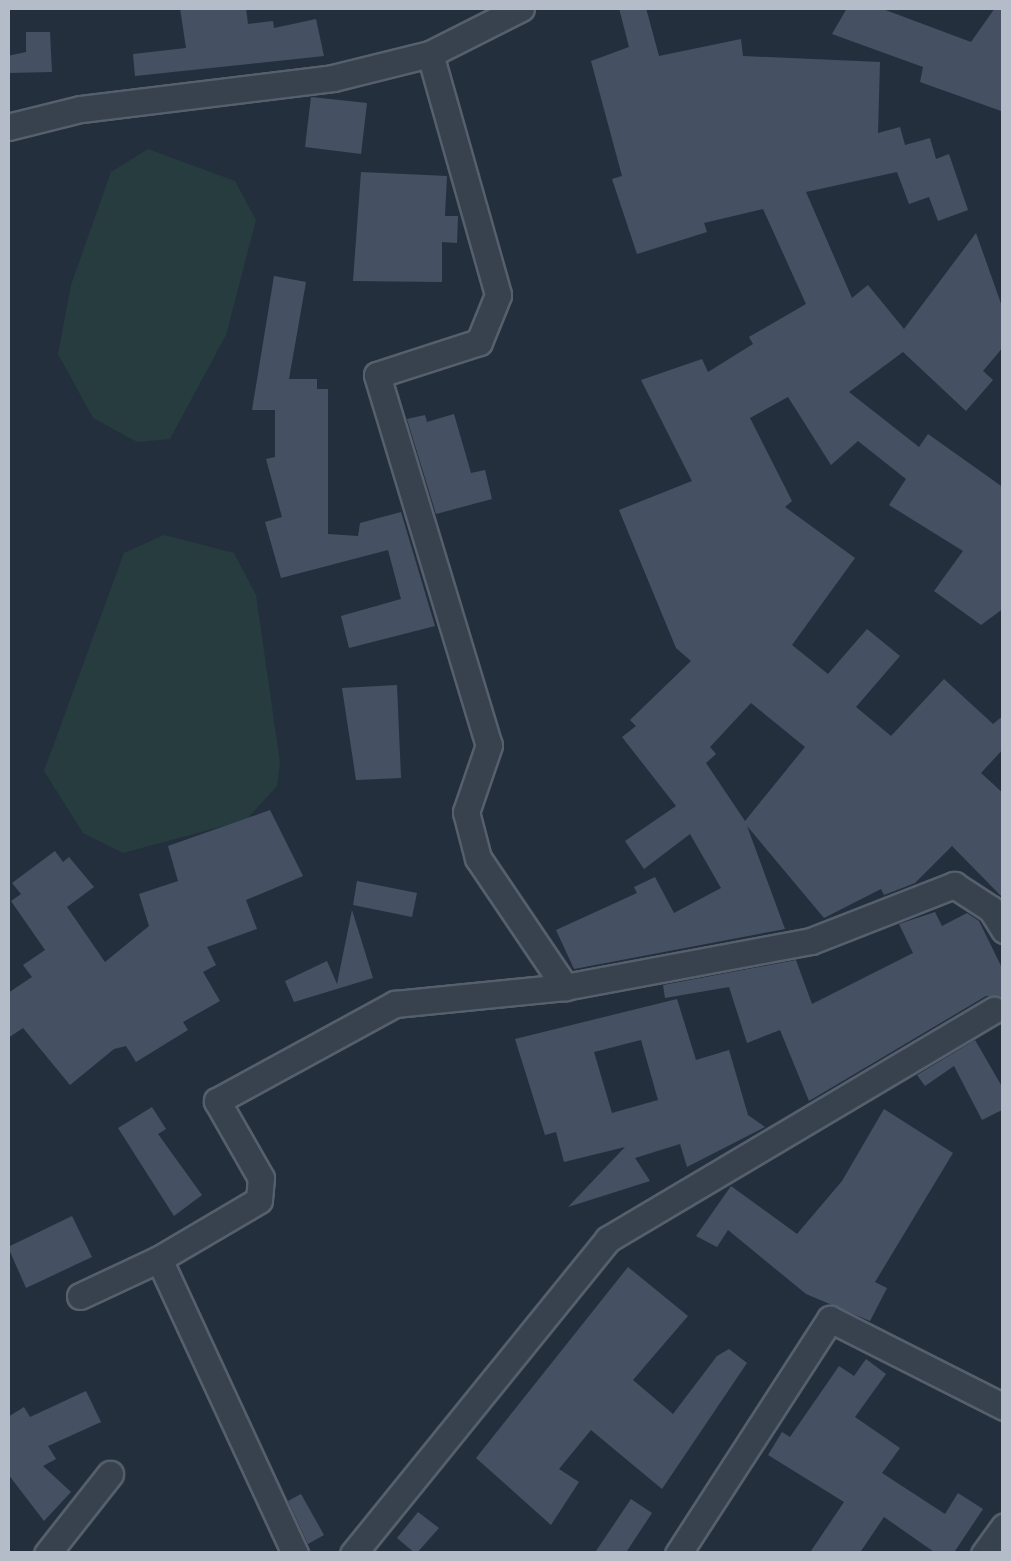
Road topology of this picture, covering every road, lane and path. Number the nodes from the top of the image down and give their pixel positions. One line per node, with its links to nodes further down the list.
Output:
1 (520, 8): 2 (street)
2 (430, 54): 3 (street); 5 (street)
3 (8, 128)
4 (1004, 930): 5 (street)
5 (565, 988): 7 (street)
6 (994, 1010): 14 (street)
7 (159, 1260): 8 (street); 13 (street)
8 (80, 1296)
9 (1004, 1407): 15 (street)
10 (110, 1474): 12 (street)
11 (1004, 1526): 16 (street)
12 (47, 1554)
13 (295, 1554)
14 (352, 1554)
15 (678, 1554)
16 (984, 1554)

